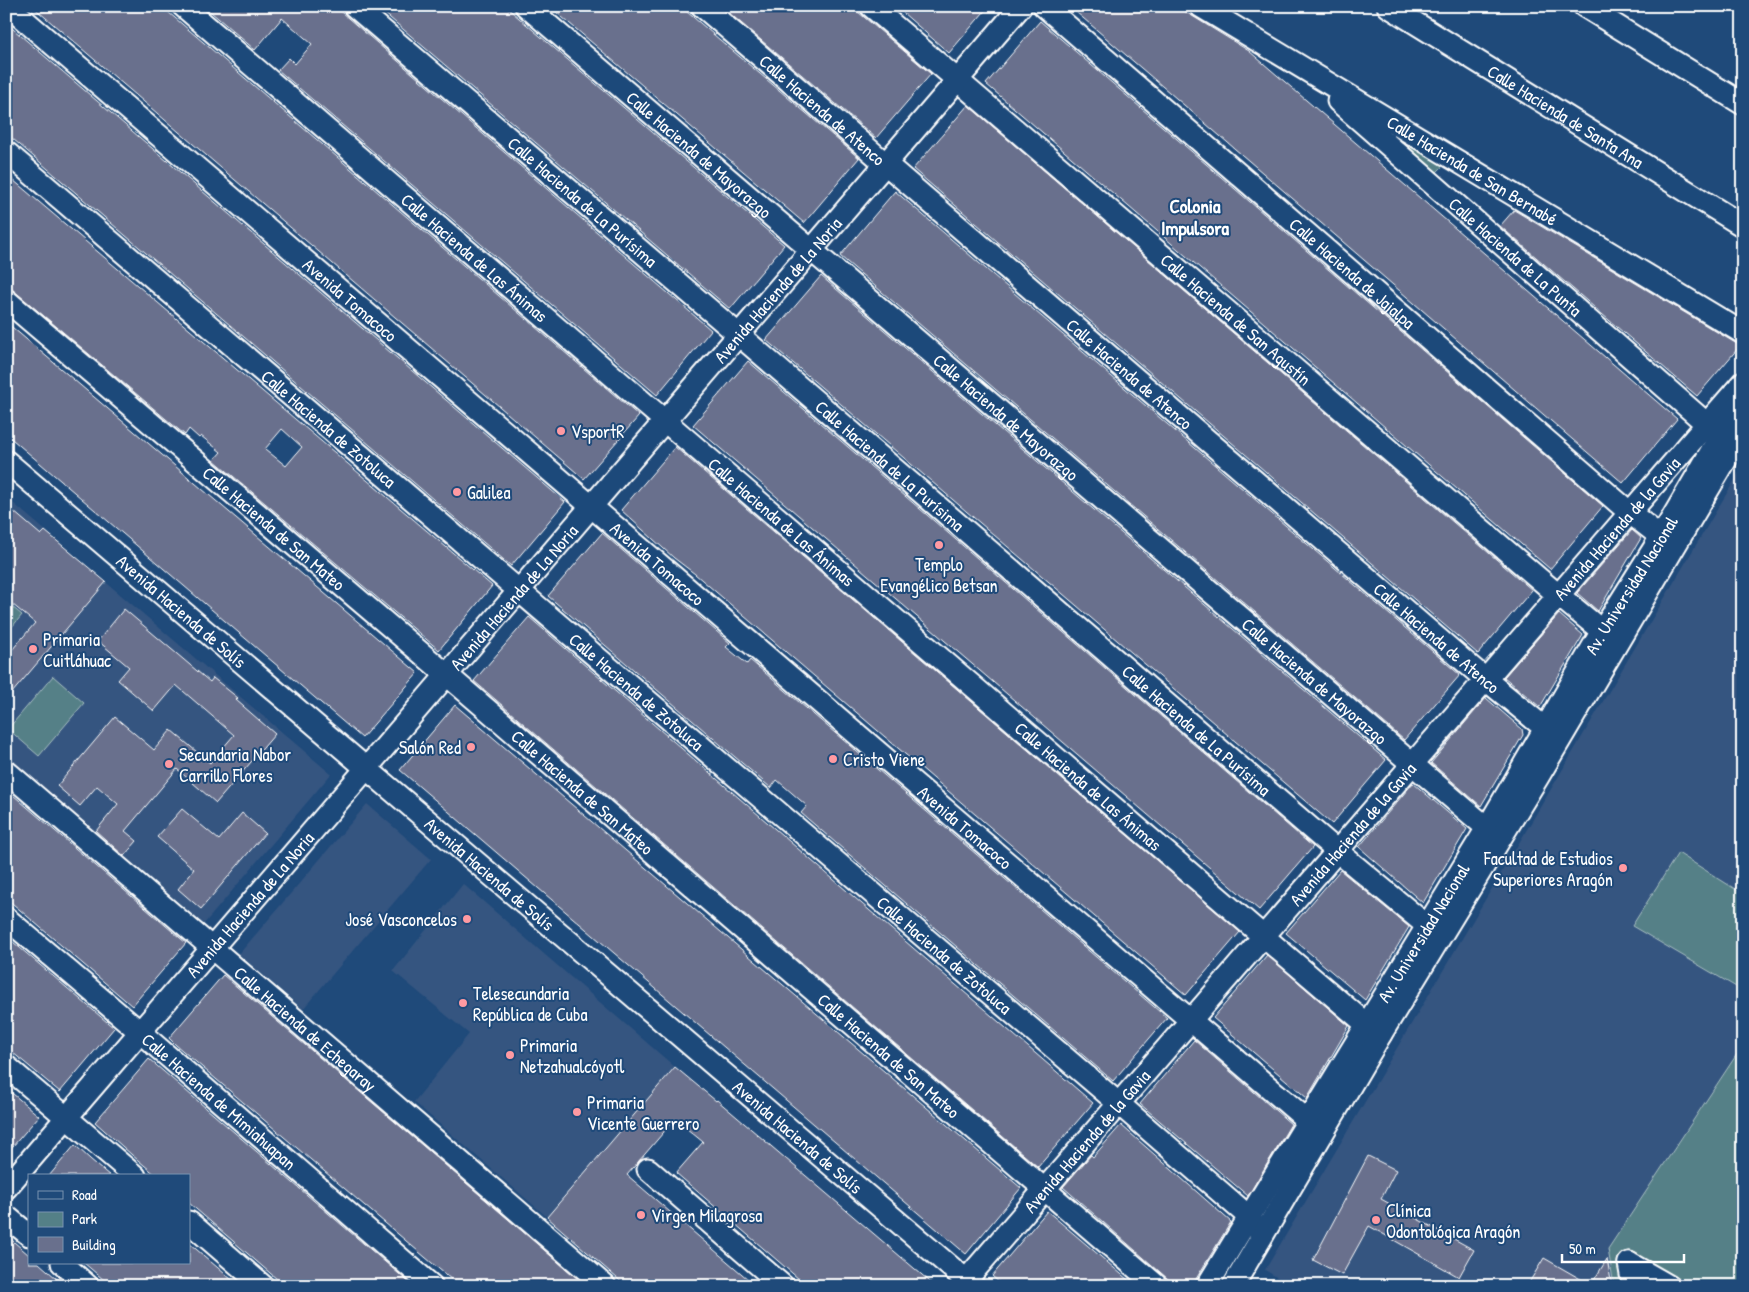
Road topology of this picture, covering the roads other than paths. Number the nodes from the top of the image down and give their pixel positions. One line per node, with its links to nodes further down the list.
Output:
1 (8, 6): 27 (street, Avenida Tomacoco)
2 (182, 6): 24 (street, Calle Hacienda de Las Ánimas)
3 (354, 6): 21 (street, Calle Hacienda de La Purísima)
4 (526, 6): 18 (street, Calle Hacienda de Mayorazgo)
5 (702, 6): 16 (street, Calle Hacienda de Atenco)
6 (871, 6): 13 (street, Calle Hacienda de San Agustín)
7 (1021, 6): 13 (street, Avenida Hacienda de La Noria)
8 (1044, 6): 28 (street, Calle Hacienda de Jajalpa)
9 (1200, 6): 12 (street, Calle Hacienda de San Bernabé)
10 (1388, 6): 17 (street, Calle Hacienda de Santa Ana)
11 (1584, 6): 14 (street)
12 (1298, 65): 20 (street, Calle Hacienda de San Bernabé); 25 (street, Calle Hacienda de La Punta)
13 (957, 80): 16 (street, Avenida Hacienda de La Noria); 31 (street, Calle Hacienda de San Agustín)
14 (1743, 104)
15 (6, 152): 30 (street, Calle Hacienda de Zotoluca)
16 (886, 164): 18 (street, Avenida Hacienda de La Noria); 34 (street, Calle Hacienda de Atenco)
17 (1743, 226)
18 (811, 250): 21 (street, Avenida Hacienda de La Noria); 36 (street, Calle Hacienda de Mayorazgo)
19 (6, 300): 33 (street, Calle Hacienda de San Mateo)
20 (1743, 334)
21 (739, 335): 24 (street, Avenida Hacienda de La Noria); 42 (street, Calle Hacienda de La Purísima)
22 (1743, 382): 25 (street, Avenida Hacienda de la Gavia)
23 (1743, 397): 25 (street, Av. Universidad Nacional)
24 (665, 421): 27 (street, Avenida Hacienda de La Noria); 45 (street, Calle Hacienda de Las Ánimas)
25 (1725, 434): 28 (street, Avenida Hacienda de la Gavia); 29 (street, Av. Universidad Nacional); 35 (street, Av. Universidad Nacional)
26 (6, 461): 37 (street, Avenida Hacienda de Solís)
27 (591, 506): 30 (street, Avenida Hacienda de La Noria); 47 (street, Avenida Tomacoco)
28 (1629, 512): 29 (street, Calle Hacienda de Jajalpa); 31 (street, Avenida Hacienda de la Gavia)
29 (1662, 536): 32 (street, Av. Universidad Nacional)
30 (519, 591): 33 (street, Avenida Hacienda de La Noria); 51 (street, Calle Hacienda de Zotoluca)
31 (1558, 595): 32 (street, Calle Hacienda de San Agustín); 34 (street, Avenida Hacienda de la Gavia)
32 (1602, 631): 35 (street, Av. Universidad Nacional)
33 (447, 675): 37 (street, Avenida Hacienda de La Noria); 57 (street, Calle Hacienda de San Mateo)
34 (1485, 679): 35 (street, Calle Hacienda de Atenco); 36 (street, Avenida Hacienda de la Gavia)
35 (1553, 734): 40 (street, Av. Universidad Nacional); 48 (street, Av. Universidad Nacional)
36 (1412, 764): 40 (street, Calle Hacienda de Mayorazgo); 42 (street, Avenida Hacienda de la Gavia)
37 (366, 768): 46 (street, Avenida Hacienda de La Noria); 64 (street, Avenida Hacienda de Solís)
38 (6, 770): 46 (street, Calle Hacienda de Echegaray)
39 (1548, 784): 41 (street)
40 (1487, 828): 44 (street, Av. Universidad Nacional)
41 (1520, 831)
42 (1337, 851): 44 (street, Calle Hacienda de La Purísima); 45 (street, Avenida Hacienda de la Gavia)
43 (6, 918): 49 (street, Calle Hacienda de Mimiahuapan)
44 (1426, 925): 48 (street, Av. Universidad Nacional)
45 (1263, 936): 47 (street, Avenida Hacienda de la Gavia); 48 (street, Calle Hacienda de Las Ánimas)
46 (213, 947): 49 (street, Avenida Hacienda de La Noria); 68 (street, Calle Hacienda de Echegaray)
47 (1190, 1020): 51 (street, Avenida Hacienda de la Gavia); 53 (street, Avenida Tomacoco)
48 (1374, 1029): 53 (street, Av. Universidad Nacional); 62 (street, Av. Universidad Nacional)
49 (140, 1032): 52 (street, Avenida Hacienda de La Noria); 67 (street, Calle Hacienda de Mimiahuapan)
50 (6, 1066): 52 (street)
51 (1118, 1104): 57 (street, Avenida Hacienda de la Gavia); 59 (street, Calle Hacienda de Zotoluca)
52 (67, 1118): 55 (street); 56 (street, Avenida Hacienda de La Noria)
53 (1308, 1121): 59 (street, Av. Universidad Nacional)
54 (648, 1169): 69 (street)
55 (132, 1174)
56 (6, 1188)
57 (1044, 1189): 64 (street, Avenida Hacienda de la Gavia); 70 (street, Calle Hacienda de San Mateo)
58 (6, 1216): 61 (street)
59 (1248, 1216): 62 (street, Calle Hacienda de Zotoluca); 71 (street, Av. Universidad Nacional)
60 (190, 1223): 66 (street)
61 (28, 1234)
62 (1262, 1236): 72 (street, Av. Universidad Nacional)
63 (63, 1264): 65 (street)
64 (967, 1284)
65 (88, 1286)
66 (263, 1286)
67 (432, 1286)
68 (605, 1286)
69 (783, 1286)
70 (1157, 1286)
71 (1207, 1286)
72 (1233, 1286)
73 (1633, 1286): 74 (street)
74 (1669, 1286)

